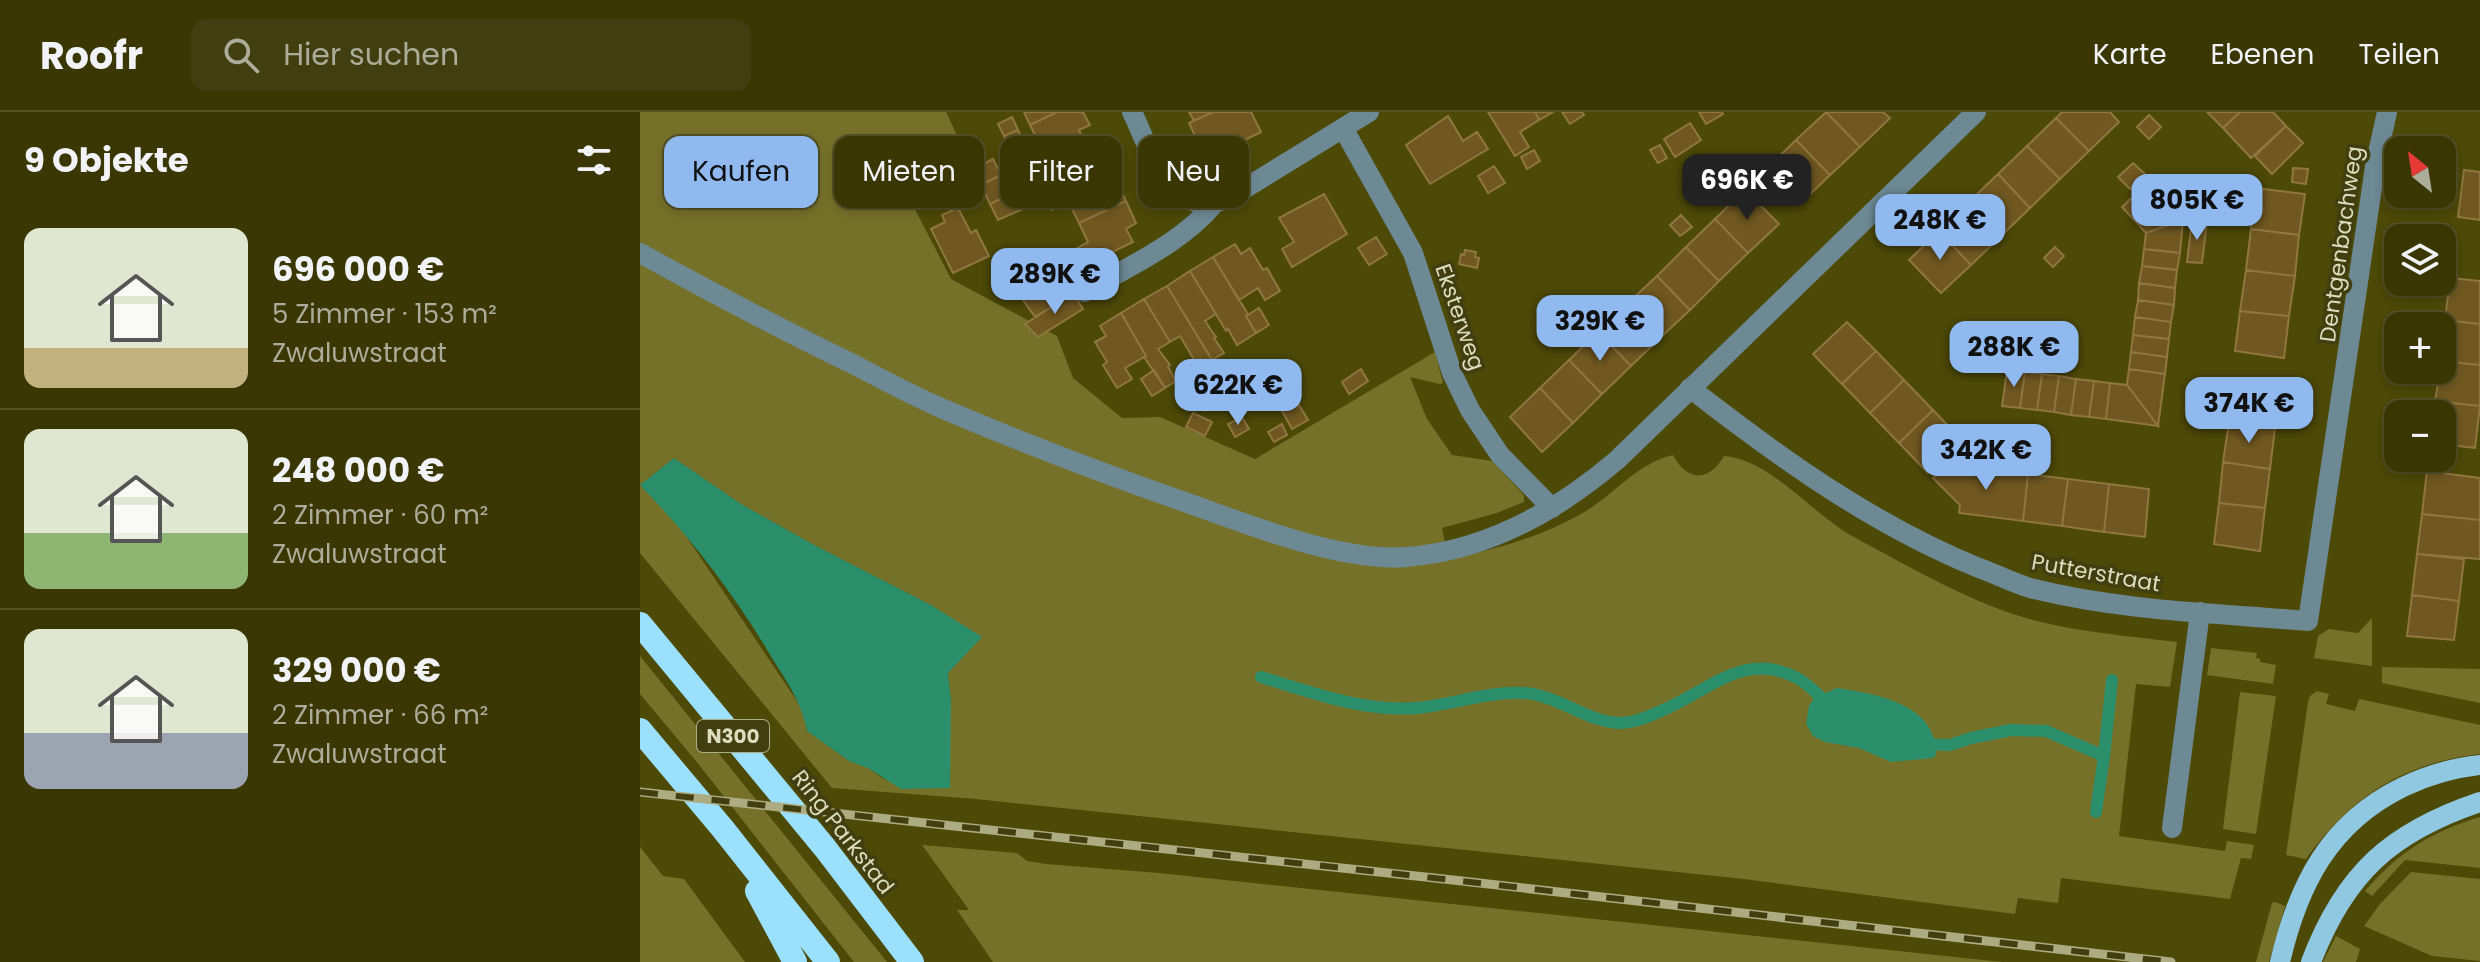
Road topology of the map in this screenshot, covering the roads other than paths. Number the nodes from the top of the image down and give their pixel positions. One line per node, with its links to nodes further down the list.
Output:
1 (1132, 112): 6 (street)
2 (1369, 112): 5 (street)
3 (1976, 112): 11 (street)
4 (2387, 112): 14 (street, Dentgenbachweg)
5 (1343, 128): 7 (street); 12 (street, Eksterweg)
6 (1143, 136)
7 (1249, 186)
8 (1202, 208): 10 (street)
9 (640, 253): 12 (street)
10 (1085, 292)
11 (1690, 388): 12 (street); 13 (street, Putterstraat)
12 (1552, 508)
13 (2200, 612): 14 (street, Putterstraat); 19 (street)
14 (2308, 621)
15 (640, 624): 21 (highway, Ring Parkstad / N300)
16 (640, 730): 20 (highway, N300)
17 (2480, 765): 26 (main road)
18 (2480, 802): 27 (main road)
19 (2172, 828)
20 (723, 829): 22 (highway, N300); 23 (highway, N300)
21 (825, 848): 24 (highway, Ring Parkstad / N300); 25 (highway, N300)
22 (795, 962)
23 (828, 962)
24 (912, 962)
25 (928, 962)
26 (2280, 962)
27 (2311, 962)

